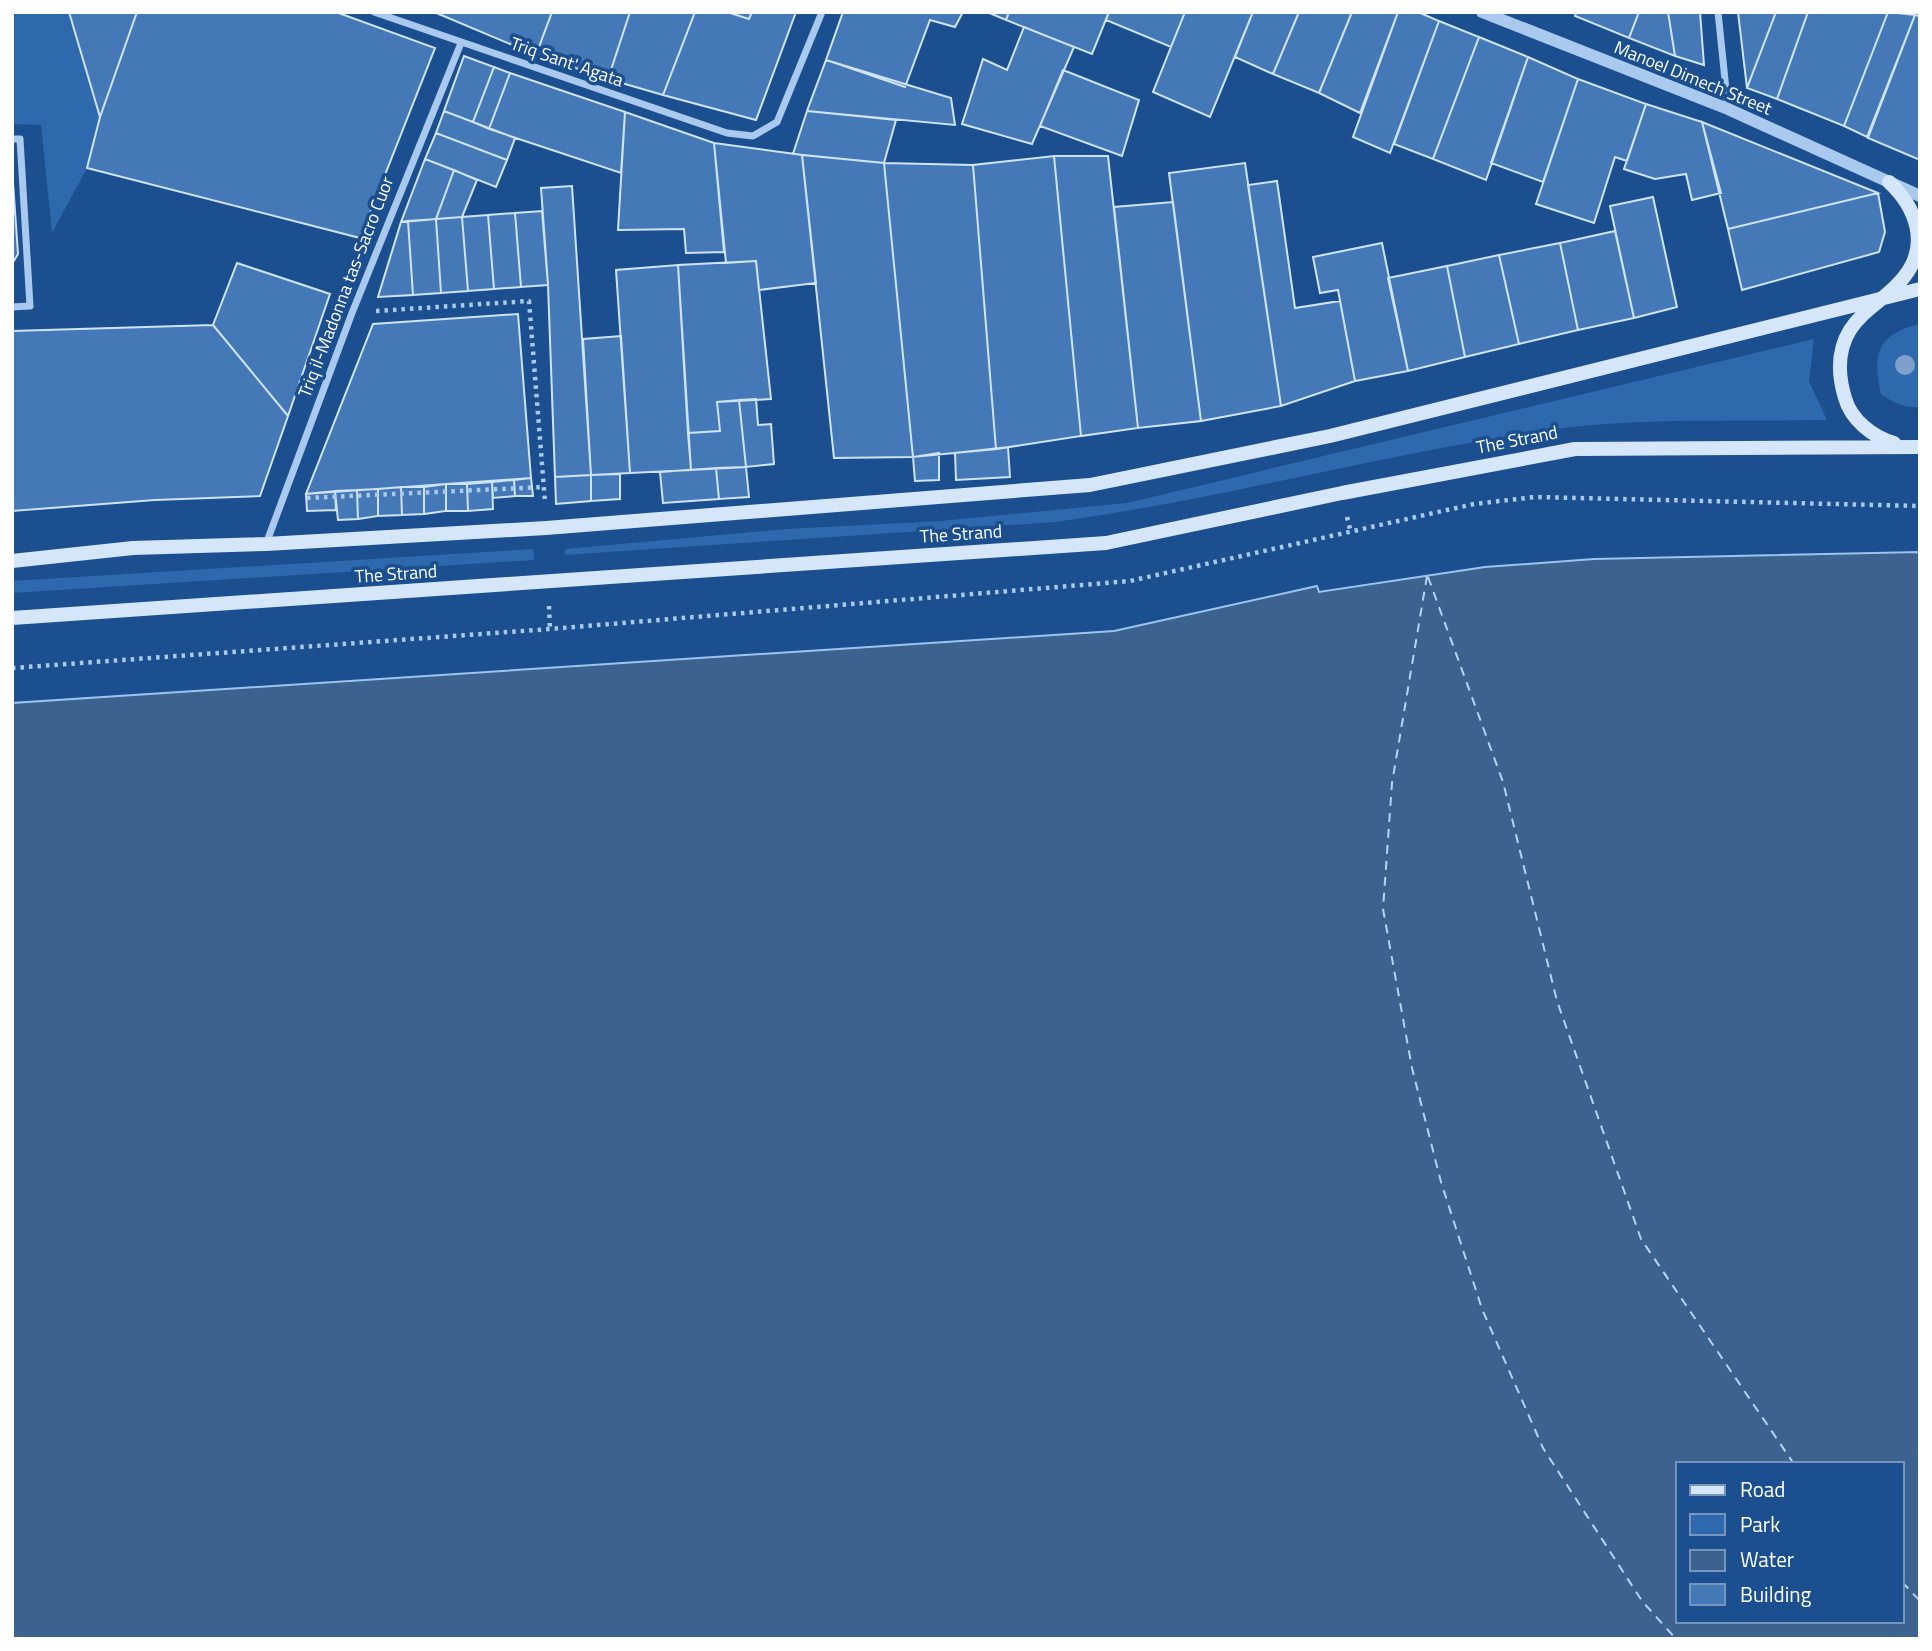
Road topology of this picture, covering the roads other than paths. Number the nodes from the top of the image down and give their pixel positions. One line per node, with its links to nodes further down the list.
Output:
1 (374, 12): 5 (street, Triq Sant' Agata)
2 (821, 12): 5 (street, Triq Sant' Agata)
3 (1482, 12): 6 (street, Manoel Dimech Street)
4 (1718, 12): 6 (street)
5 (461, 43): 14 (street, Triq il-Madonna tas-Sacro Cuor)
6 (1728, 109): 8 (street, Manoel Dimech Street)
7 (12, 139): 12 (street)
8 (1889, 182): 9 (street, Manoel Dimech Street); 11 (main road)
9 (1920, 196)
10 (1920, 289): 11 (main road, The Strand)
11 (1880, 299): 13 (main road, The Strand); 14 (main road, The Strand)
12 (12, 307)
13 (1913, 447): 16 (main road, The Strand)
14 (266, 544): 15 (main road, The Strand)
15 (12, 561)
16 (12, 618)

